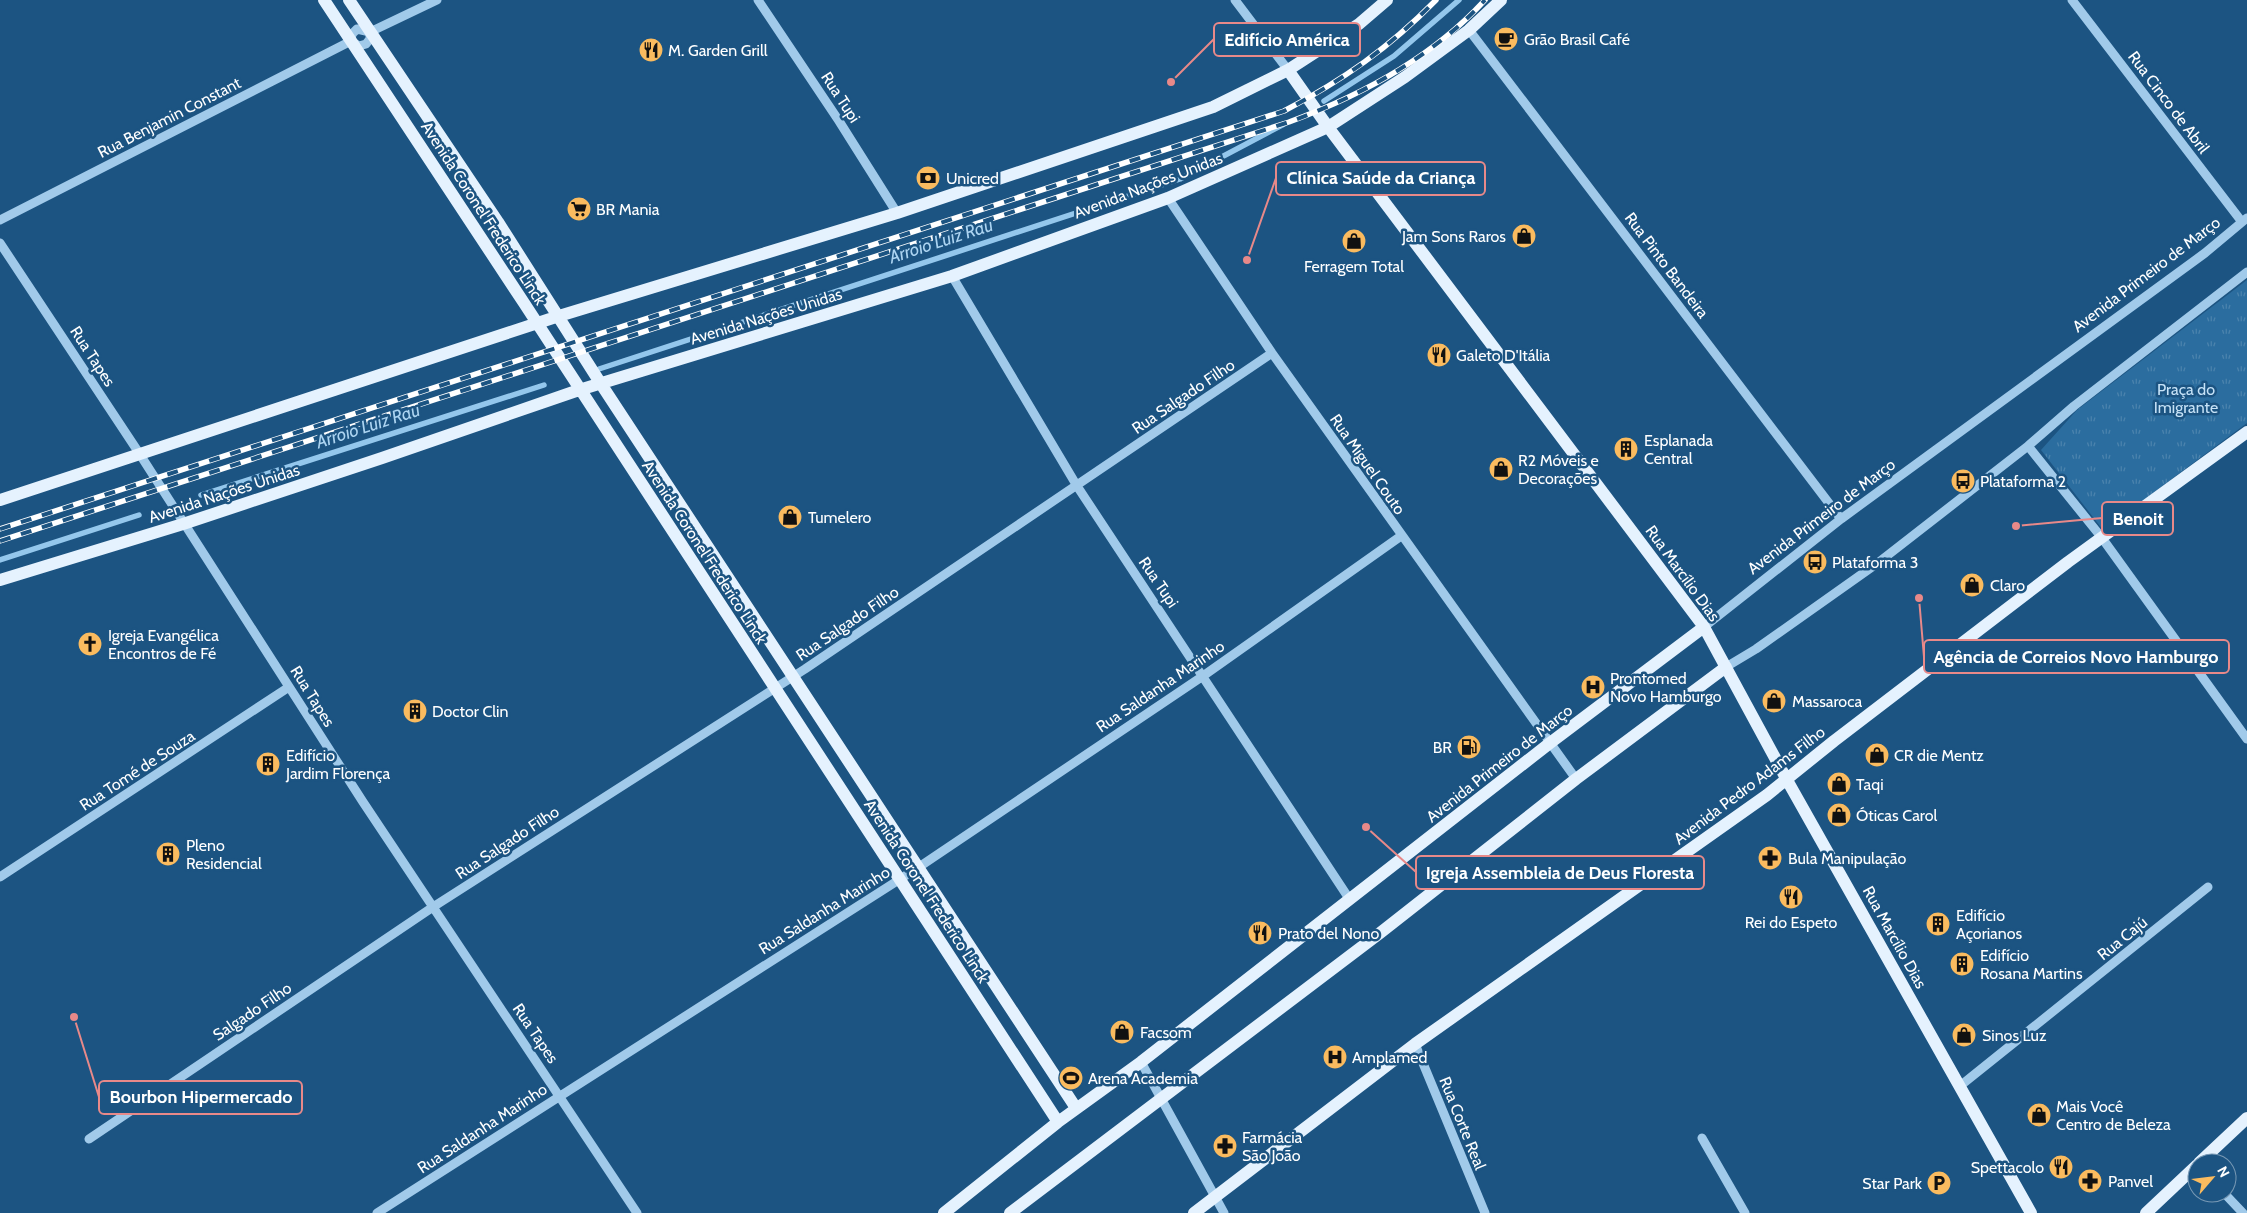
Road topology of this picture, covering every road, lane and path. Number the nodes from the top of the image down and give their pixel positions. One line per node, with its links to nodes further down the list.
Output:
1 (324, 0): 11 (main road, Avenida Coronel Frederico Linck)
2 (349, 0): 10 (main road, Avenida Coronel Frederico Linck)
3 (437, 0): 10 (street)
4 (758, 0): 15 (street, Rua Tupi)
5 (1235, 0): 12 (street, Rua Marcílio Dias)
6 (1387, 0): 12 (main road)
7 (1501, 0): 9 (main road, Avenida Nações Unidas)
8 (2072, 0): 17 (street, Rua Cinco de Abril)
9 (1469, 30): 13 (main road, Avenida Nações Unidas); 31 (street, Rua Pinto Bandeira)
10 (370, 32): 11 (street); 11 (street); 21 (main road, Avenida Coronel Frederico Linck)
11 (351, 41): 16 (street, Rua Benjamin Constant); 22 (main road, Avenida Coronel Frederico Linck)
12 (1288, 70): 13 (main road, Rua Marcílio Dias); 15 (main road)
13 (1328, 126): 14 (main road, Avenida Nações Unidas); 38 (main road, Rua Marcílio Dias)
14 (1168, 198): 20 (main road, Avenida Nações Unidas); 23 (street, Rua Miguel Couto)
15 (897, 213): 21 (main road)
16 (0, 220)
17 (2245, 220): 31 (street, Avenida Primeiro de Março)
18 (0, 243): 28 (street, Rua Tapes)
19 (2247, 272): 27 (street)
20 (952, 276): 24 (main road, Avenida Nações Unidas); 29 (street, Rua Tupi)
21 (559, 316): 22 (main road); 24 (main road, Avenida Coronel Frederico Linck)
22 (537, 324): 25 (main road, Avenida Coronel Frederico Linck); 28 (main road)
23 (1272, 354): 29 (street, Rua Salgado Filho); 33 (street, Rua Miguel Couto)
24 (601, 384): 25 (main road, Avenida Nações Unidas); 35 (main road, Avenida Coronel Frederico Linck)
25 (579, 390): 32 (main road, Avenida Nações Unidas); 37 (main road, Avenida Coronel Frederico Linck)
26 (2247, 432): 34 (main road, Avenida Pedro Adams Filho)
27 (2028, 446): 34 (street); 39 (street)
28 (139, 453): 30 (main road); 32 (street, Rua Tapes)
29 (1077, 486): 40 (street, Rua Tupi); 41 (street, Rua Salgado Filho)
30 (0, 500)
31 (1841, 519): 38 (street, Avenida Primeiro de Março)
32 (183, 524): 36 (main road, Avenida Nações Unidas); 42 (street, Rua Tapes)
33 (1401, 536): 40 (street, Rua Saldanha Marinho); 45 (street, Rua Miguel Couto)
34 (2102, 538): 44 (street); 47 (main road, Avenida Pedro Adams Filho)
35 (726, 574): 37 (main road); 41 (main road, Avenida Coronel Frederico Linck)
36 (0, 580)
37 (708, 587): 43 (main road, Avenida Coronel Frederico Linck)
38 (1704, 627): 39 (main road, Rua Marcílio Dias); 45 (main road, Avenida Primeiro de Março)
39 (1726, 667): 46 (main road); 47 (main road, Rua Marcílio Dias)
40 (1203, 676): 48 (street, Rua Saldanha Marinho); 52 (street, Rua Tupi)
41 (794, 677): 43 (street, Rua Salgado Filho); 48 (main road, Avenida Coronel Frederico Linck)
42 (290, 687): 49 (street, Rua Tomé de Souza); 53 (street, Rua Tapes)
43 (775, 689): 50 (main road, Avenida Coronel Frederico Linck); 53 (street, Rua Salgado Filho)
44 (2247, 739)
45 (1550, 743): 46 (street, Rua Miguel Couto); 52 (main road, Avenida Primeiro de Março)
46 (1576, 779): 58 (main road)
47 (1787, 780): 54 (main road, Avenida Pedro Adams Filho); 56 (main road, Rua Marcílio Dias)
48 (919, 867): 50 (street, Rua Saldanha Marinho); 59 (main road, Avenida Coronel Frederico Linck)
49 (0, 877)
50 (900, 880): 57 (street, Rua Saldanha Marinho); 61 (main road, Avenida Coronel Frederico Linck)
51 (2208, 887): 56 (street, Rua Cajú)
52 (1350, 900): 55 (main road, Avenida Primeiro de Março)
53 (433, 907): 57 (street, Rua Tapes); 63 (street, Salgado Filho)
54 (1415, 1044): 66 (main road, Avenida Pedro Adams Filho); 74 (street, Rua Corte Real)
55 (1141, 1062): 58 (street); 59 (main road, Avenida Primeiro de Março)
56 (1960, 1086): 76 (main road, Rua Marcílio Dias)
57 (560, 1095): 68 (street, Rua Saldanha Marinho); 69 (street, Rua Tapes)
58 (1162, 1098): 66 (street); 71 (main road)
59 (1076, 1108): 61 (main road, Avenida Primeiro de Março)
60 (2247, 1118): 64 (main road)
61 (1058, 1122): 70 (main road, Avenida Primeiro de Março)
62 (1702, 1138): 75 (street)
63 (89, 1139)
64 (2209, 1153)
65 (2187, 1174): 77 (main road)
66 (1216, 1197): 72 (main road, Avenida Pedro Adams Filho); 73 (street)
67 (2234, 1203): 78 (street)
68 (377, 1213)
69 (638, 1213)
70 (944, 1213)
71 (1010, 1213)
72 (1194, 1213)
73 (1224, 1213)
74 (1484, 1213)
75 (1745, 1213)
76 (2031, 1213)
77 (2146, 1213)
78 (2243, 1213)

